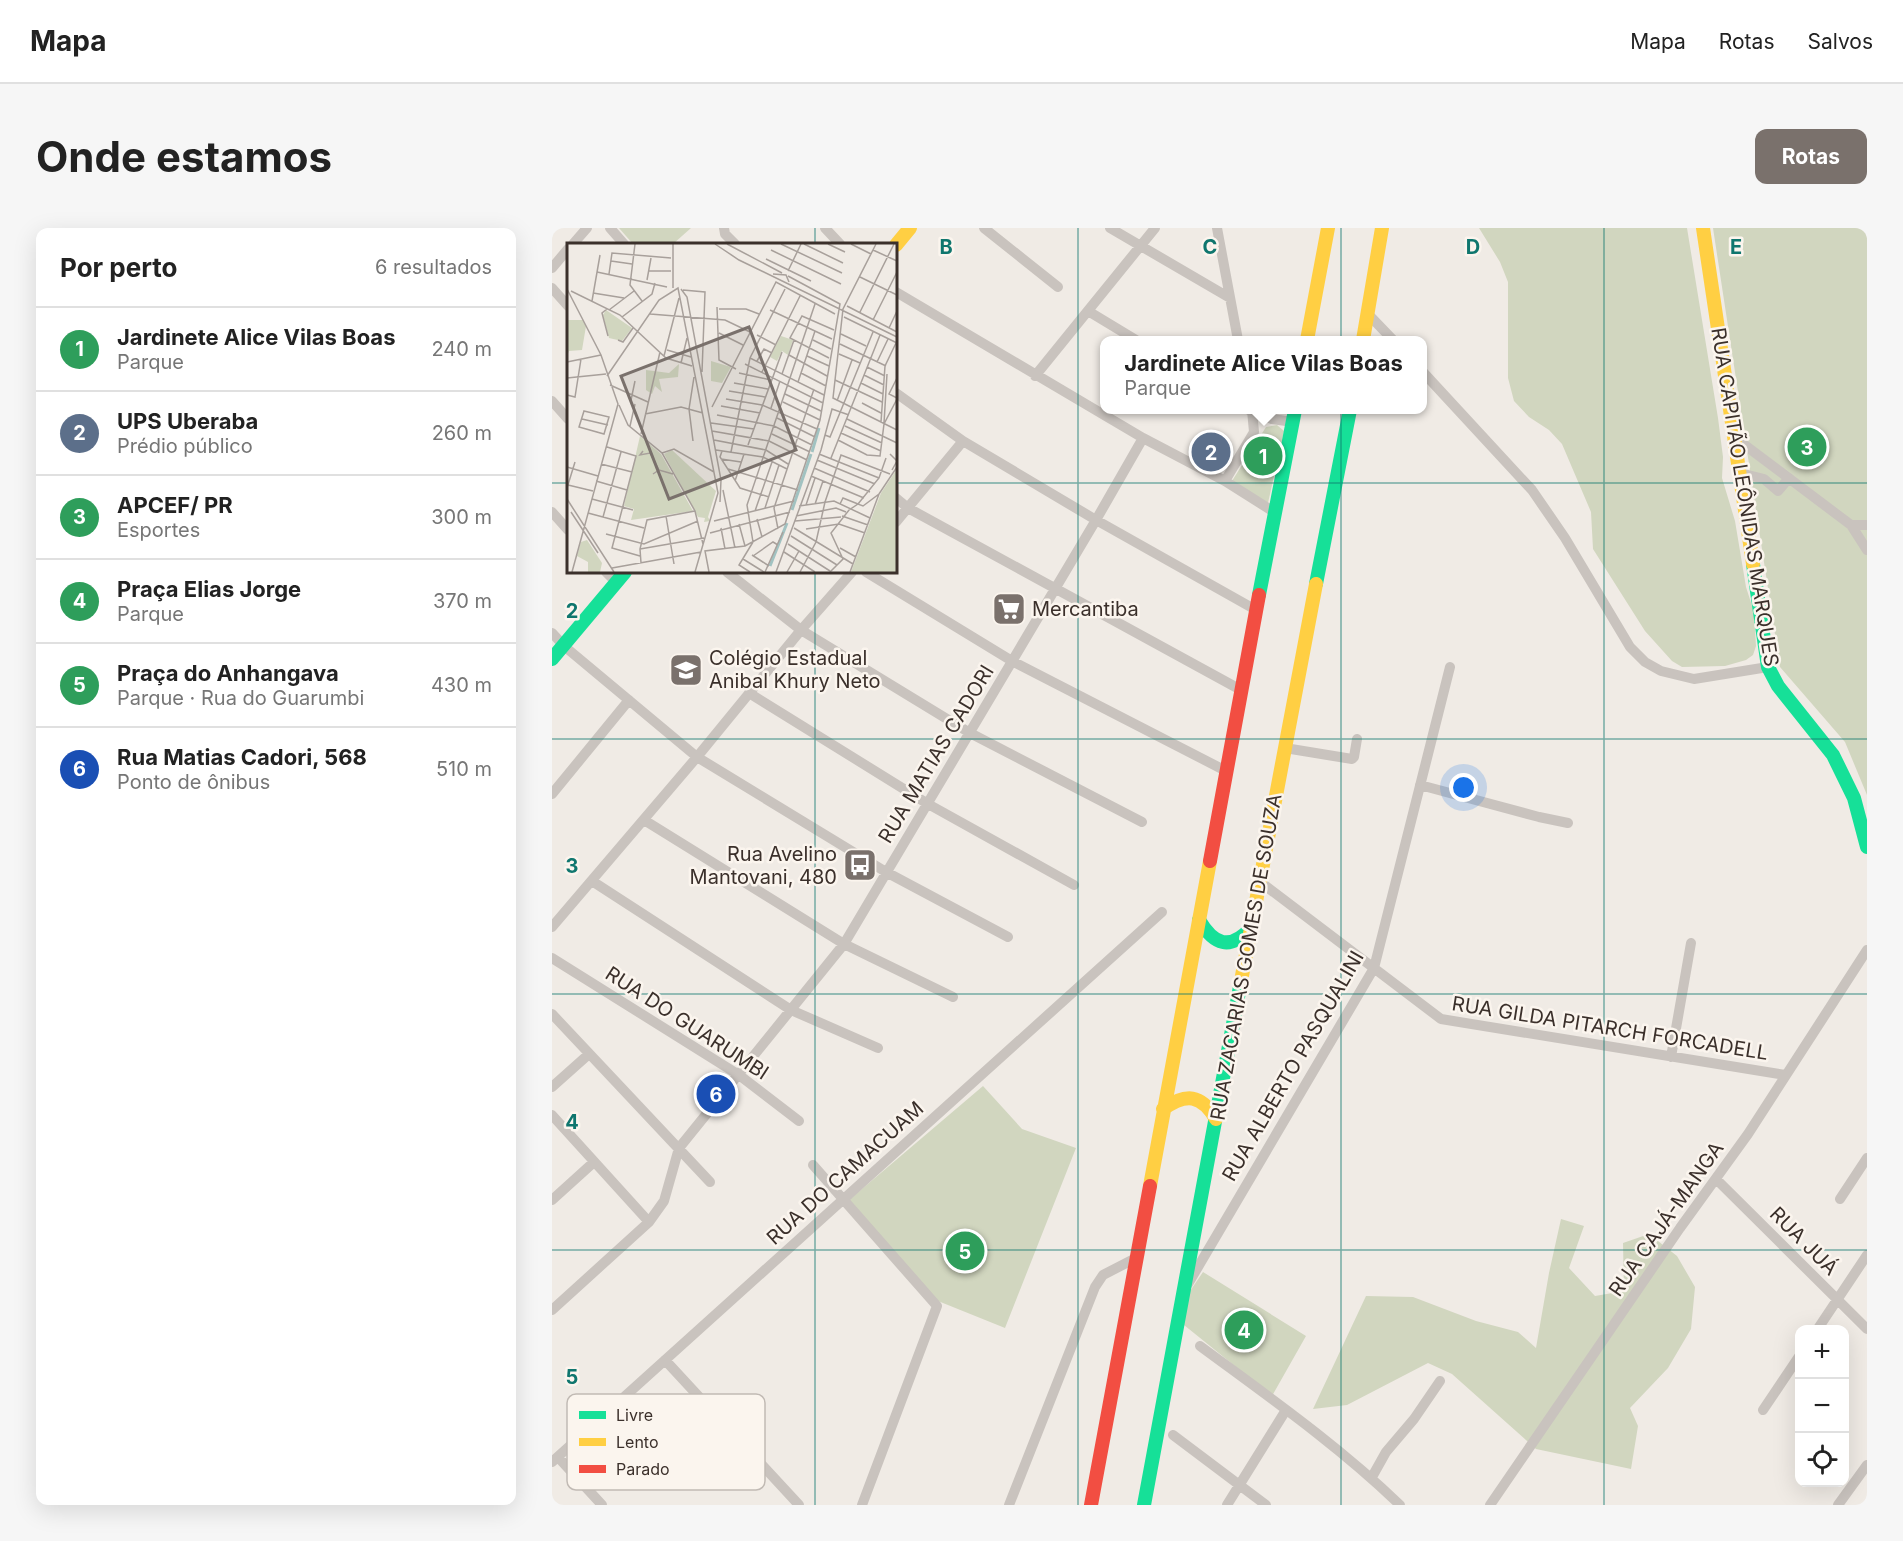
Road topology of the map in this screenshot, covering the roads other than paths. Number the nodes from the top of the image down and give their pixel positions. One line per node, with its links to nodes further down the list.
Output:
1 (587, 228): 13 (street)
2 (610, 228): 14 (street)
3 (724, 228): 15 (street)
4 (825, 228): 16 (street)
5 (909, 228): 17 (main road)
6 (984, 228): 21 (street)
7 (1110, 228): 18 (street)
8 (1155, 228): 18 (street)
9 (1217, 228): 24 (street)
10 (1328, 228): 30 (main road)
11 (1703, 228): 46 (main road, RUA CAPITÃO LEÔNIDAS MARQUES)
12 (1380, 230): 27 (main road)
13 (574, 243)
14 (623, 243)
15 (734, 243)
16 (839, 243)
17 (897, 244)
18 (1141, 246): 24 (street); 26 (street)
19 (567, 250): 20 (street)
20 (552, 268)
21 (1058, 287)
22 (552, 288): 25 (street)
23 (897, 293): 33 (street)
24 (1230, 298): 29 (street)
25 (567, 305)
26 (1088, 311): 28 (street); 33 (street)
27 (1368, 314): 31 (main road); 32 (street)
28 (1129, 336)
29 (1237, 336)
30 (1308, 336)
31 (1364, 336)
32 (1389, 336)
33 (1035, 376): 37 (street)
34 (1427, 376): 76 (street)
35 (897, 394): 48 (street)
36 (552, 401): 43 (street)
37 (1100, 413)
38 (1101, 414): 47 (street)
39 (1252, 414): 45 (street)
40 (1260, 414): 44 (street)
41 (1349, 414): 82 (main road, RUA ZACARIAS GOMES DE SOUZA)
42 (1294, 416): 44 (street); 57 (main road)
43 (567, 418)
44 (1272, 419): 45 (street)
45 (1254, 432): 53 (street)
46 (1734, 437): 49 (street); 50 (main road, RUA CAPITÃO LEÔNIDAS MARQUES)
47 (1143, 438): 53 (street); 58 (street, RUA MATIAS CADORI)
48 (963, 441): 55 (street); 58 (street)
49 (1774, 466): 51 (street); 52 (street)
50 (1740, 473): 52 (street); 76 (main road, RUA CAPITÃO LEÔNIDAS MARQUES)
51 (1789, 478): 52 (street); 60 (street)
52 (1764, 479)
53 (1225, 481): 57 (street)
54 (897, 499): 55 (street)
55 (908, 508): 59 (street); 68 (street)
56 (552, 512): 62 (street)
57 (1274, 512): 69 (main road)
58 (1096, 520): 68 (street, RUA MATIAS CADORI); 69 (street)
59 (897, 521)
60 (1851, 525): 61 (street); 63 (street)
61 (1867, 525)
62 (567, 529)
63 (1867, 550)
64 (851, 573): 70 (street)
65 (868, 573): 74 (street)
66 (734, 574): 70 (street)
67 (620, 577): 72 (main road)
68 (1055, 589): 74 (street, RUA MATIAS CADORI); 77 (street)
69 (1256, 610): 77 (main road)
70 (801, 630): 78 (street); 80 (street)
71 (552, 633): 72 (street)
72 (564, 646): 73 (main road); 79 (street)
73 (552, 659)
74 (1012, 661): 80 (street, RUA MATIAS CADORI); 84 (street)
75 (1450, 667): 85 (street, RUA ALBERTO PASQUALINI)
76 (1768, 667): 91 (main road, RUA CAPITÃO LEÔNIDAS MARQUES)
77 (1241, 690): 84 (main road)
78 (749, 693): 83 (street); 87 (street)
79 (629, 700): 83 (street); 86 (street)
80 (970, 733): 87 (street, RUA MATIAS CADORI); 89 (street)
81 (1357, 739): 82 (street)
82 (1285, 748): 94 (main road, RUA ZACARIAS GOMES DE SOUZA)
83 (697, 757): 88 (street); 92 (street)
84 (1226, 771): 97 (main road)
85 (1420, 784): 90 (street); 105 (street, RUA ALBERTO PASQUALINI)
86 (552, 794)
87 (928, 804): 92 (street, RUA MATIAS CADORI); 95 (street)
88 (644, 820): 93 (street); 102 (street)
89 (1142, 822)
90 (1568, 823)
91 (1867, 847)
92 (886, 872): 100 (street); 102 (street, RUA MATIAS CADORI)
93 (592, 881): 98 (street); 107 (street)
94 (1259, 881): 99 (main road, RUA ZACARIAS GOMES DE SOUZA); 105 (street, RUA GILDA PITARCH FORCADELL)
95 (1074, 885)
96 (1162, 912): 125 (street, RUA DO CAMACUAM)
97 (1199, 920): 99 (main road); 115 (main road)
98 (552, 927)
99 (1251, 928): 117 (main road, RUA ZACARIAS GOMES DE SOUZA)
100 (1008, 937)
101 (1691, 943): 111 (street)
102 (844, 944): 106 (street); 107 (street, RUA MATIAS CADORI)
103 (1867, 950): 113 (street, RUA CAJÁ-MANGA)
104 (552, 958): 112 (street, RUA DO GUARUMBI)
105 (1374, 968): 111 (street, RUA GILDA PITARCH FORCADELL); 130 (street, RUA ALBERTO PASQUALINI)
106 (953, 997)
107 (791, 1010): 109 (street); 112 (street, RUA MATIAS CADORI)
108 (552, 1014): 110 (street)
109 (878, 1048)
110 (589, 1054): 114 (street); 119 (street)
111 (1671, 1057): 113 (street, RUA GILDA PITARCH FORCADELL)
112 (739, 1075): 118 (street, RUA DO GUARUMBI); 119 (street, RUA MATIAS CADORI)
113 (1785, 1075): 123 (street, RUA CAJÁ-MANGA)
114 (552, 1087)
115 (1163, 1108): 117 (main road); 132 (main road)
116 (552, 1115): 121 (street)
117 (1216, 1119): 129 (main road, RUA ZACARIAS GOMES DE SOUZA)
118 (799, 1121)
119 (679, 1148): 124 (street); 128 (street)
120 (1867, 1158): 126 (street)
121 (594, 1162): 127 (street); 128 (street)
122 (813, 1165): 125 (street)
123 (1716, 1179): 134 (street, RUA JUÁ); 164 (street, RUA CAJÁ-MANGA)
124 (710, 1182)
125 (843, 1199): 139 (street, RUA DO CAMACUAM); 157 (street)
126 (1840, 1199)
127 (552, 1200)
128 (649, 1222): 135 (street)
129 (1195, 1232): 130 (street); 133 (main road, RUA ZACARIAS GOMES DE SOUZA)
130 (1217, 1234): 133 (street, RUA ALBERTO PASQUALINI)
131 (1867, 1255): 134 (street)
132 (1136, 1258): 158 (street); 159 (main road)
133 (1183, 1292): 160 (main road, RUA ZACARIAS GOMES DE SOUZA)
134 (1837, 1299): 136 (street); 137 (street, RUA JUÁ)
135 (552, 1310)
136 (1820, 1325)
137 (1867, 1329)
138 (1200, 1346): 144 (street)
139 (664, 1360): 142 (street, RUA DO CAMACUAM); 143 (street)
140 (1795, 1362): 145 (street)
141 (1440, 1381): 152 (street)
142 (627, 1394)
143 (696, 1394)
144 (1286, 1410): 152 (street); 153 (street)
145 (1763, 1410)
146 (1173, 1435): 153 (street)
147 (567, 1448): 148 (street, RUA DO CAMACUAM)
148 (555, 1459): 151 (street)
149 (1867, 1465): 165 (street)
150 (765, 1468): 156 (street)
151 (567, 1471)
152 (1372, 1477): 163 (street)
153 (1240, 1485): 161 (street); 162 (street)
154 (587, 1490): 155 (street)
155 (602, 1505)
156 (799, 1505)
157 (862, 1505)
158 (1009, 1505)
159 (1091, 1505)
160 (1144, 1505)
161 (1227, 1505)
162 (1266, 1505)
163 (1400, 1505)
164 (1490, 1505)
165 (1838, 1505)

